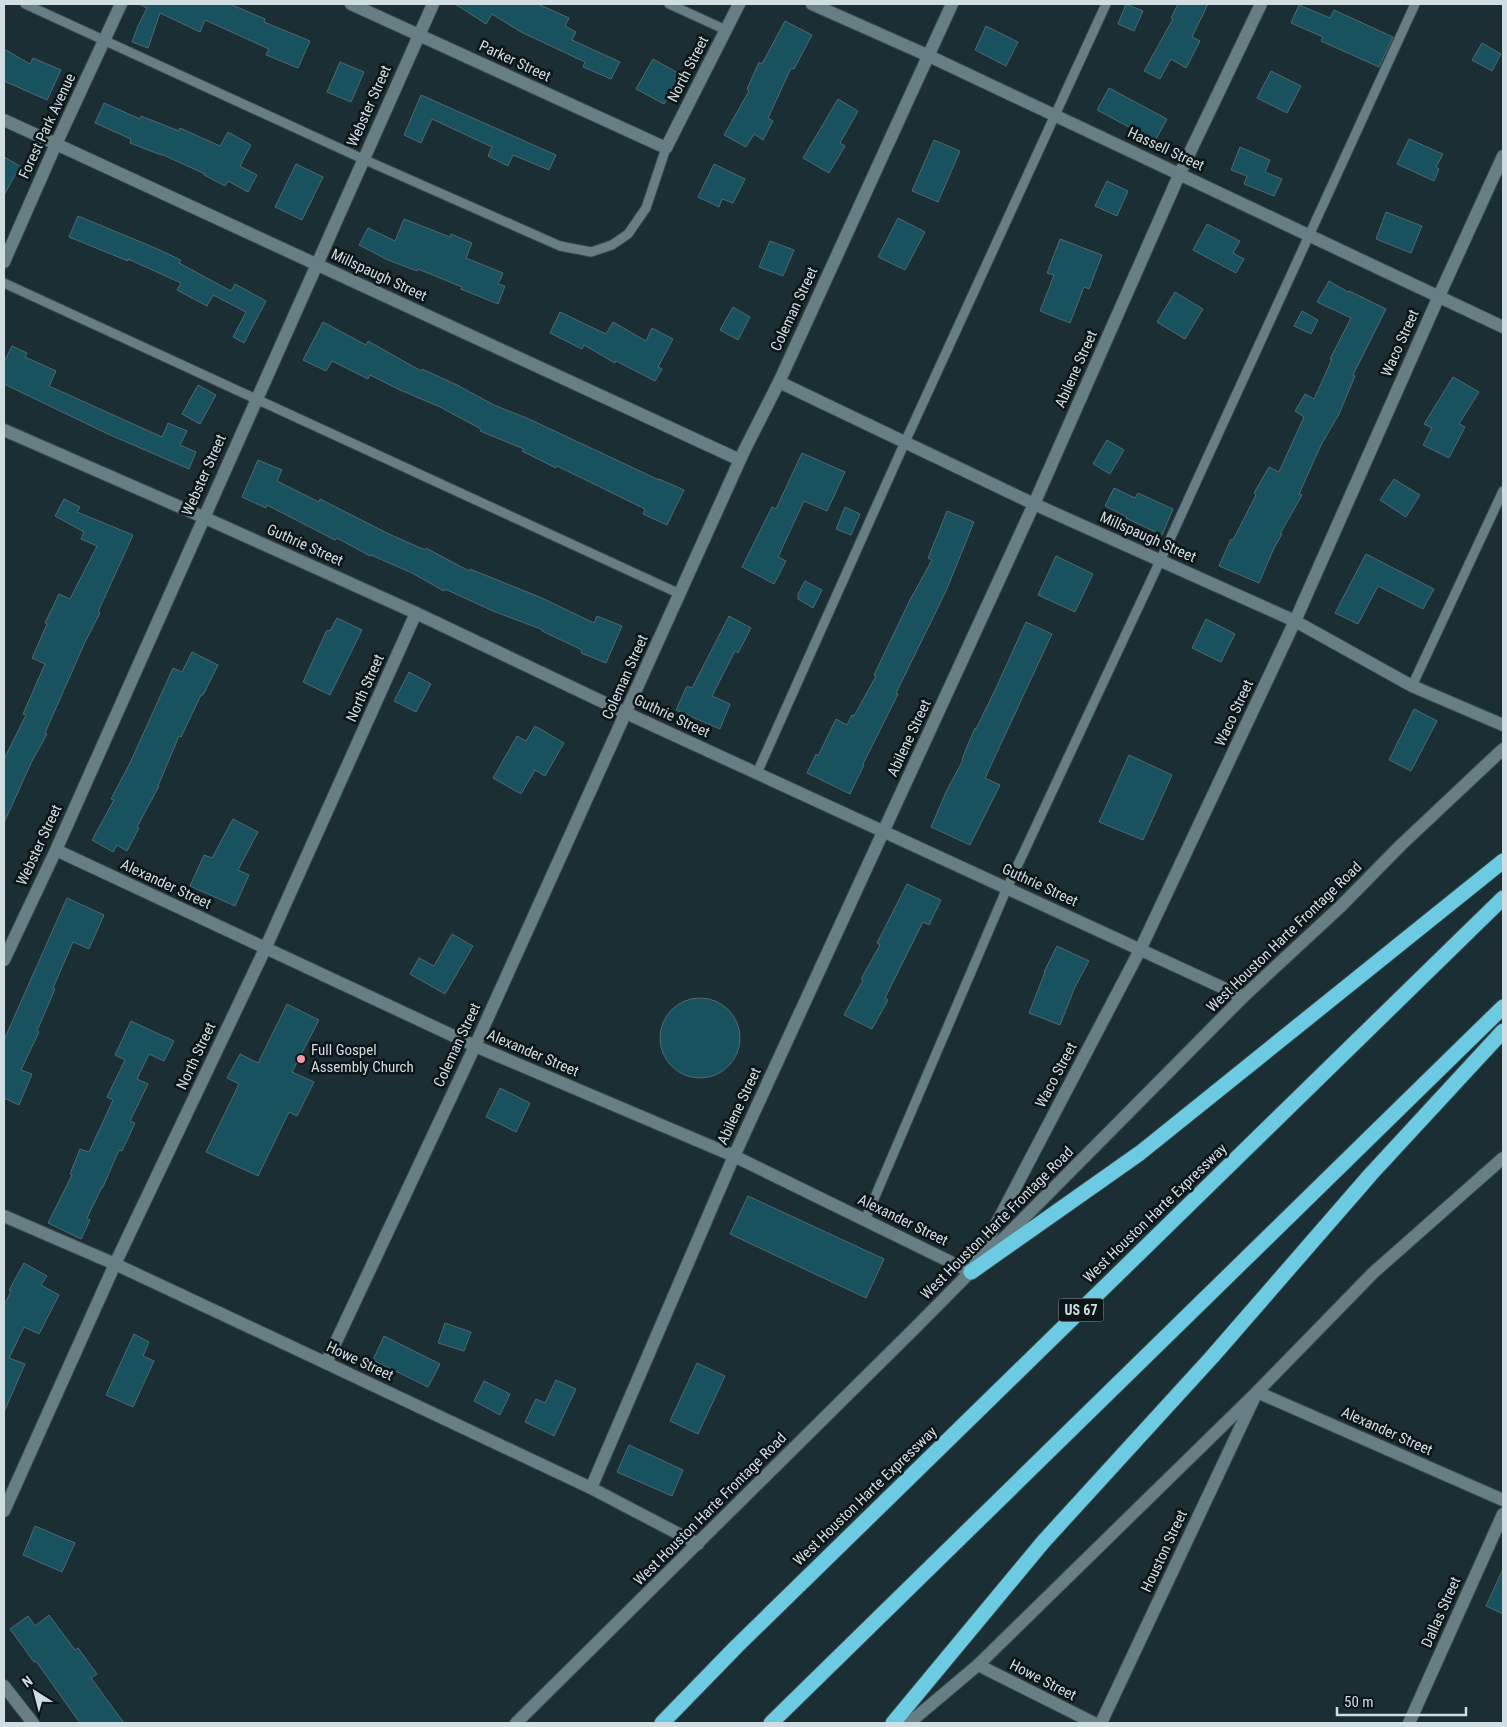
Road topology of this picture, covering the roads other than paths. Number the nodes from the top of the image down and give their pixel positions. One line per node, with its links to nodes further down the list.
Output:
1 (25, 4): 14 (lane)
2 (121, 4): 14 (street, Forest Park Avenue)
3 (350, 4): 13 (street, Parker Street)
4 (433, 4): 13 (street, Webster Street)
5 (669, 4): 12 (lane)
6 (739, 4): 12 (street, North Street)
7 (812, 4): 15 (street, Hassell Street)
8 (952, 4): 15 (street, Coleman Street)
9 (1106, 4): 16 (lane)
10 (1261, 4): 22 (street, Abilene Street)
11 (1415, 4): 23 (lane)
12 (726, 30): 19 (street, North Street)
13 (419, 34): 19 (street, Parker Street); 21 (street, Webster Street)
14 (104, 40): 18 (street, Forest Park Avenue); 21 (lane)
15 (929, 56): 16 (street, Hassell Street); 29 (street, Coleman Street)
16 (1056, 115): 22 (street, Hassell Street); 32 (lane)
17 (4, 120): 18 (street, Millspaugh Street)
18 (56, 144): 24 (street, Forest Park Avenue); 25 (street, Millspaugh Street)
19 (666, 148): 21 (lane)
20 (1503, 156): 27 (street, Waco Street)
21 (363, 159): 25 (street, Webster Street)
22 (1180, 174): 23 (street, Hassell Street); 35 (street, Abilene Street)
23 (1309, 234): 27 (street, Hassell Street); 37 (lane)
24 (4, 262)
25 (317, 264): 30 (street, Webster Street); 33 (street, Millspaugh Street)
26 (4, 283): 30 (lane)
27 (1439, 296): 28 (street, Hassell Street); 40 (street, Waco Street)
28 (1503, 327)
29 (779, 382): 32 (street, Millspaugh Street); 33 (street, Coleman Street)
30 (256, 399): 36 (street, Webster Street); 38 (lane)
31 (4, 430): 36 (street, Guthrie Street)
32 (905, 442): 35 (street, Millspaugh Street); 45 (lane)
33 (740, 460): 38 (street, Coleman Street)
34 (1503, 491): 41 (lane)
35 (1034, 504): 37 (street, Millspaugh Street); 46 (street, Abilene Street)
36 (203, 517): 39 (street, Guthrie Street); 47 (street, Webster Street)
37 (1160, 561): 40 (street, Millspaugh Street); 49 (lane)
38 (680, 594): 42 (street, Coleman Street)
39 (416, 613): 42 (street, Guthrie Street); 51 (street, North Street)
40 (1295, 621): 41 (street, Millspaugh Street); 52 (street, Waco Street)
41 (1412, 686): 43 (street, Millspaugh Street)
42 (626, 713): 45 (street, Guthrie Street); 57 (street, Coleman Street)
43 (1503, 725)
44 (1503, 749): 54 (street, West Houston Harte Frontage Road)
45 (757, 773): 46 (street, Guthrie Street)
46 (884, 831): 49 (street, Guthrie Street); 58 (street, Abilene Street)
47 (56, 850): 51 (street, Alexander Street); 53 (street, Webster Street)
48 (1503, 861): 63 (highway)
49 (1007, 888): 52 (street, Guthrie Street); 61 (lane)
50 (1503, 898): 75 (highway, West Houston Harte Expressway / US 67)
51 (265, 949): 57 (street, Alexander Street); 62 (street, North Street)
52 (1140, 950): 54 (street, Guthrie Street); 63 (street, Waco Street)
53 (4, 960)
54 (1243, 998): 63 (street, West Houston Harte Frontage Road)
55 (1503, 1007): 76 (highway)
56 (1503, 1031): 77 (highway)
57 (475, 1046): 58 (street, Alexander Street); 64 (street, Coleman Street)
58 (734, 1156): 61 (street, Alexander Street); 66 (street, Abilene Street)
59 (1503, 1158): 65 (street)
60 (4, 1216): 62 (street, Howe Street)
61 (865, 1220): 63 (street, Alexander Street)
62 (115, 1264): 64 (street, Howe Street); 68 (street, North Street)
63 (971, 1272): 70 (street, West Houston Harte Frontage Road)
64 (326, 1363): 66 (street, Howe Street)
65 (1257, 1392): 67 (street, Alexander Street); 71 (street); 80 (street, Houston Street)
66 (591, 1488): 70 (street, Howe Street)
67 (1503, 1500)
68 (4, 1511)
69 (1503, 1514): 81 (street, Dallas Street)
70 (698, 1544): 74 (street, West Houston Harte Frontage Road)
71 (978, 1665): 78 (street); 79 (street, Howe Street)
72 (4, 1686): 73 (street)
73 (33, 1723)
74 (516, 1723)
75 (662, 1723)
76 (771, 1723)
77 (893, 1723)
78 (909, 1723)
79 (1094, 1723)
80 (1101, 1723)
81 (1409, 1723)

